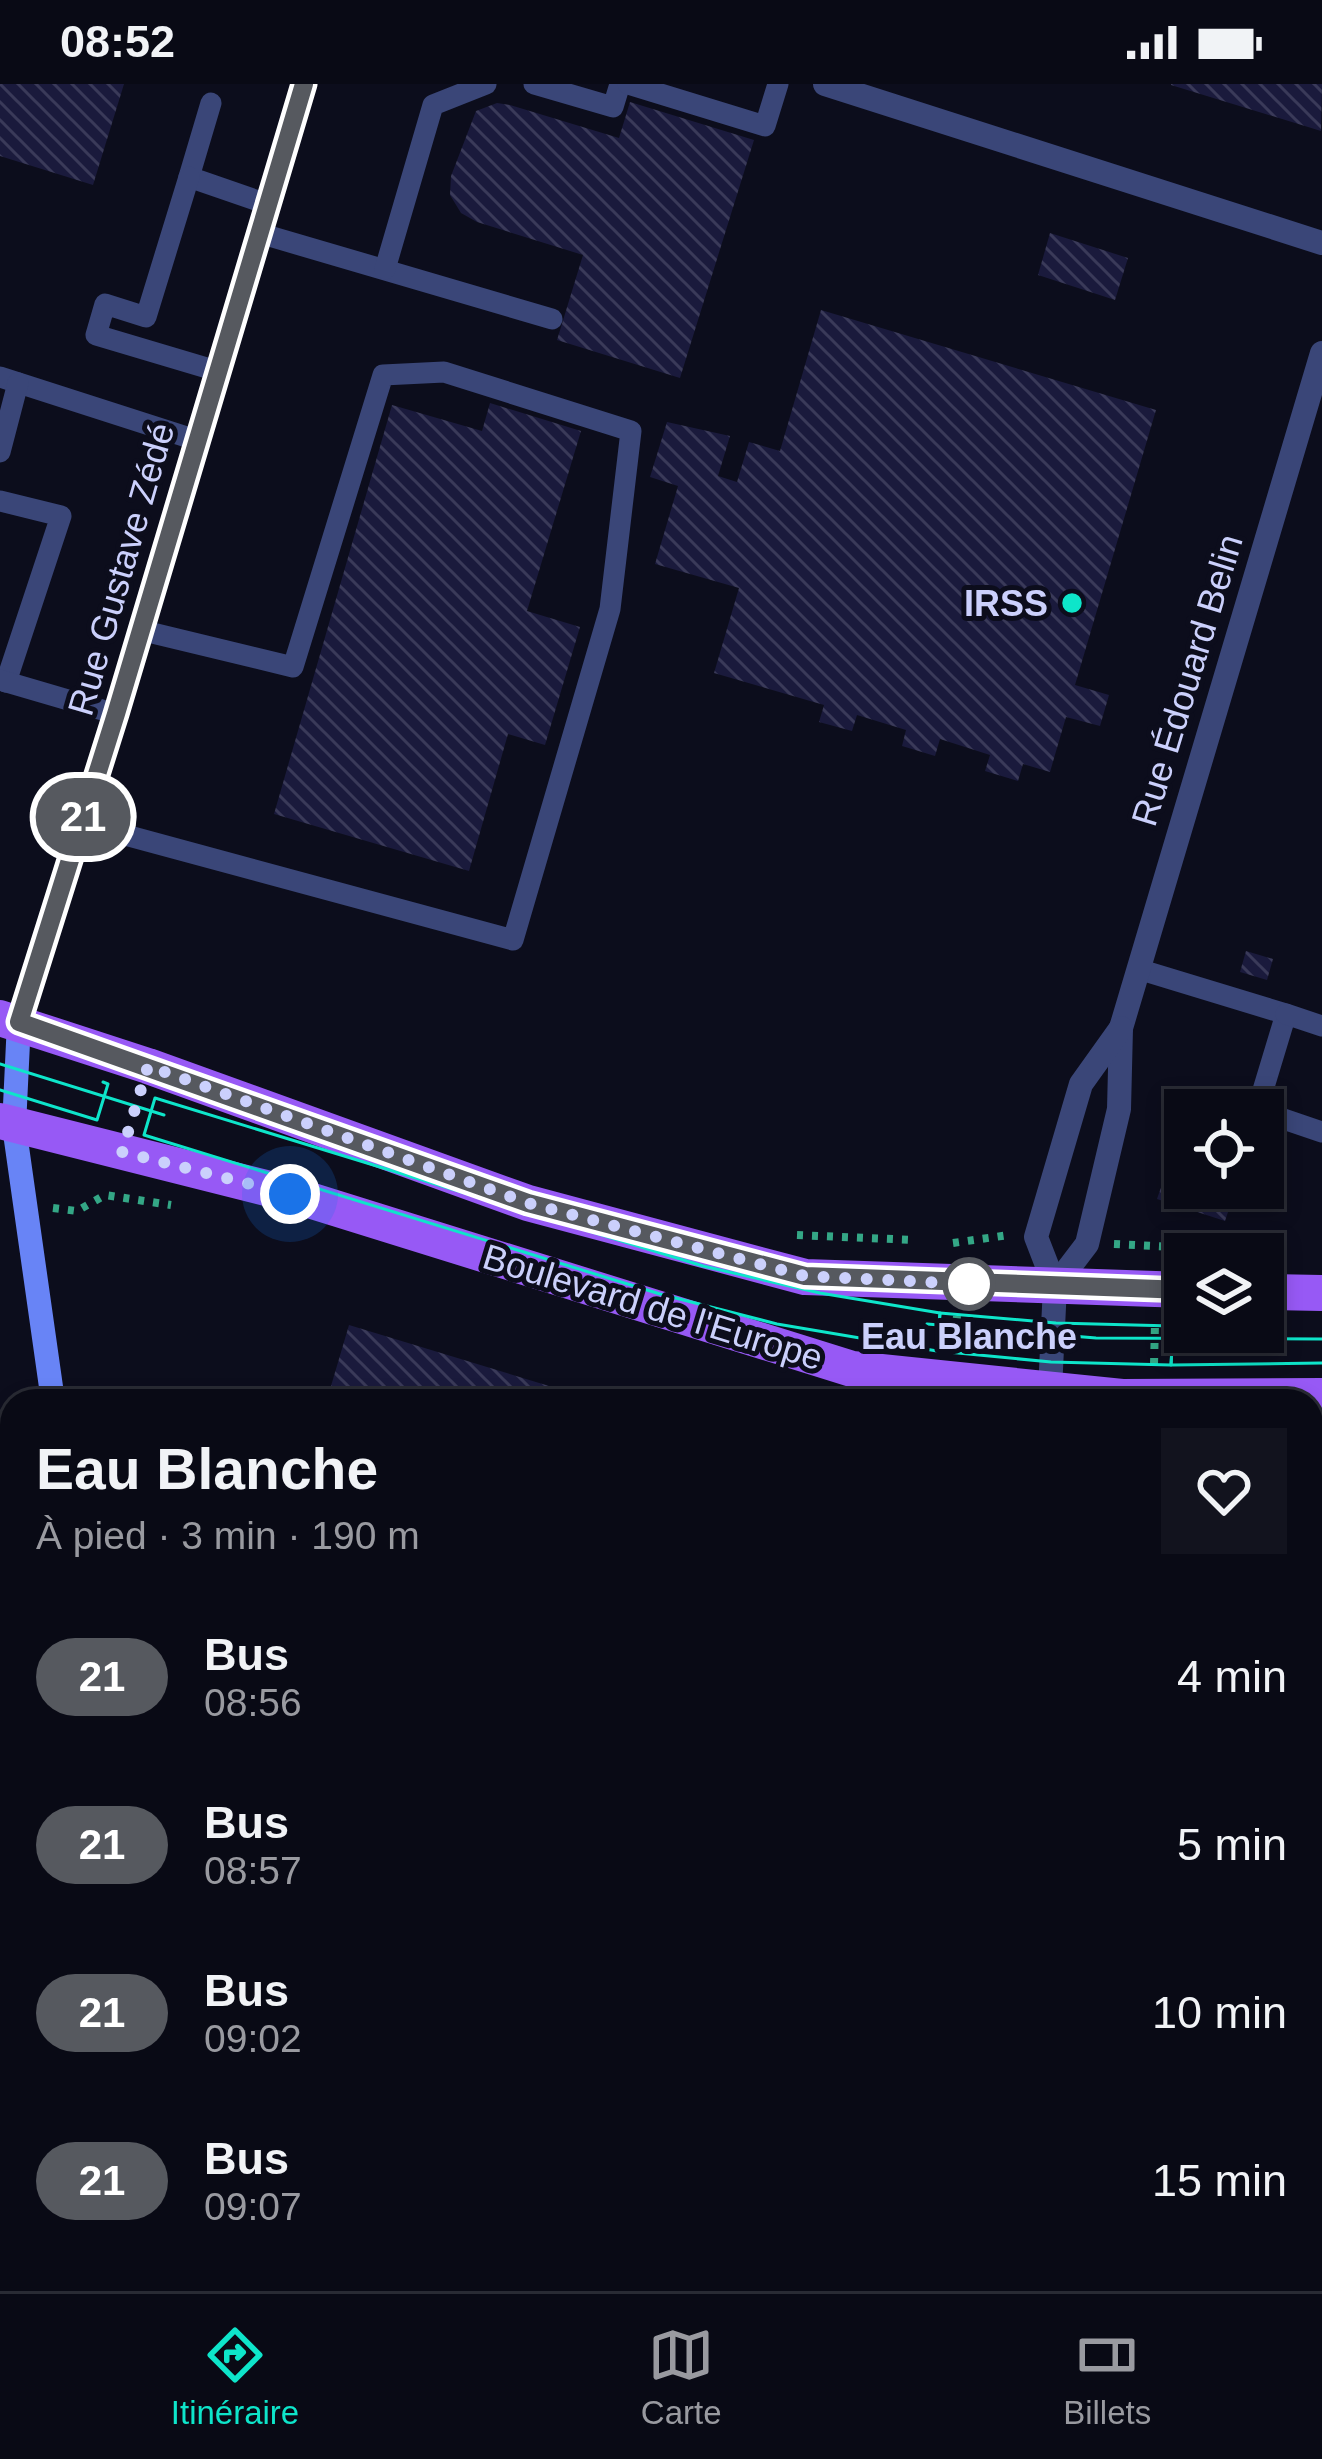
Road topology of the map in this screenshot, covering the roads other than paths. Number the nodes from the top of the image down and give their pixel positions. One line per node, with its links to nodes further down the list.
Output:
1 (486, 84): 12 (lane)
2 (533, 84): 3 (lane)
3 (624, 84): 4 (lane)
4 (778, 84)
5 (825, 84): 11 (street)
6 (298, 86): 9 (street, Rue Gustave Zédé)
7 (211, 103): 8 (lane)
8 (189, 177): 9 (lane); 15 (lane)
9 (267, 204): 10 (street, Rue Gustave Zédé)
10 (259, 233): 12 (lane); 15 (street, Rue Gustave Zédé)
11 (1322, 243)
12 (385, 269): 13 (lane)
13 (552, 319)
14 (1322, 352): 24 (street, Rue Édouard Belin)
15 (217, 371): 17 (street, Rue Gustave Zédé)
16 (9, 380): 17 (lane); 18 (lane)
17 (196, 440): 20 (street, Rue Gustave Zédé)
18 (0, 452)
19 (0, 501): 21 (lane)
20 (140, 630): 22 (street, Rue Gustave Zédé); 23 (lane)
21 (3, 681): 22 (lane)
22 (116, 714): 23 (street, Rue Gustave Zédé)
23 (81, 824): 26 (street, Rue Gustave Zédé)
24 (1138, 969): 25 (lane); 28 (street, Rue Édouard Belin)
25 (1286, 1015): 27 (lane); 29 (lane)
26 (10, 1020): 31 (street, Rue Gustave Zédé); 33 (main road, Boulevard de l'Europe)
27 (1322, 1026)
28 (1121, 1028): 33 (street, Rue Édouard Belin); 33 (street, Rue Édouard Belin)
29 (1266, 1089)
30 (1284, 1119): 32 (lane)
31 (7, 1123): 37 (street, Rue Gustave Zédé); 38 (main road, Boulevard de l'Europe)
32 (1322, 1132)
33 (1055, 1286): 34 (main road, Boulevard de l'Europe); 39 (street)
34 (1164, 1289)
35 (1284, 1292): 36 (main road)
36 (1322, 1293)
37 (51, 1389)
38 (1041, 1389)
39 (1050, 1389)

